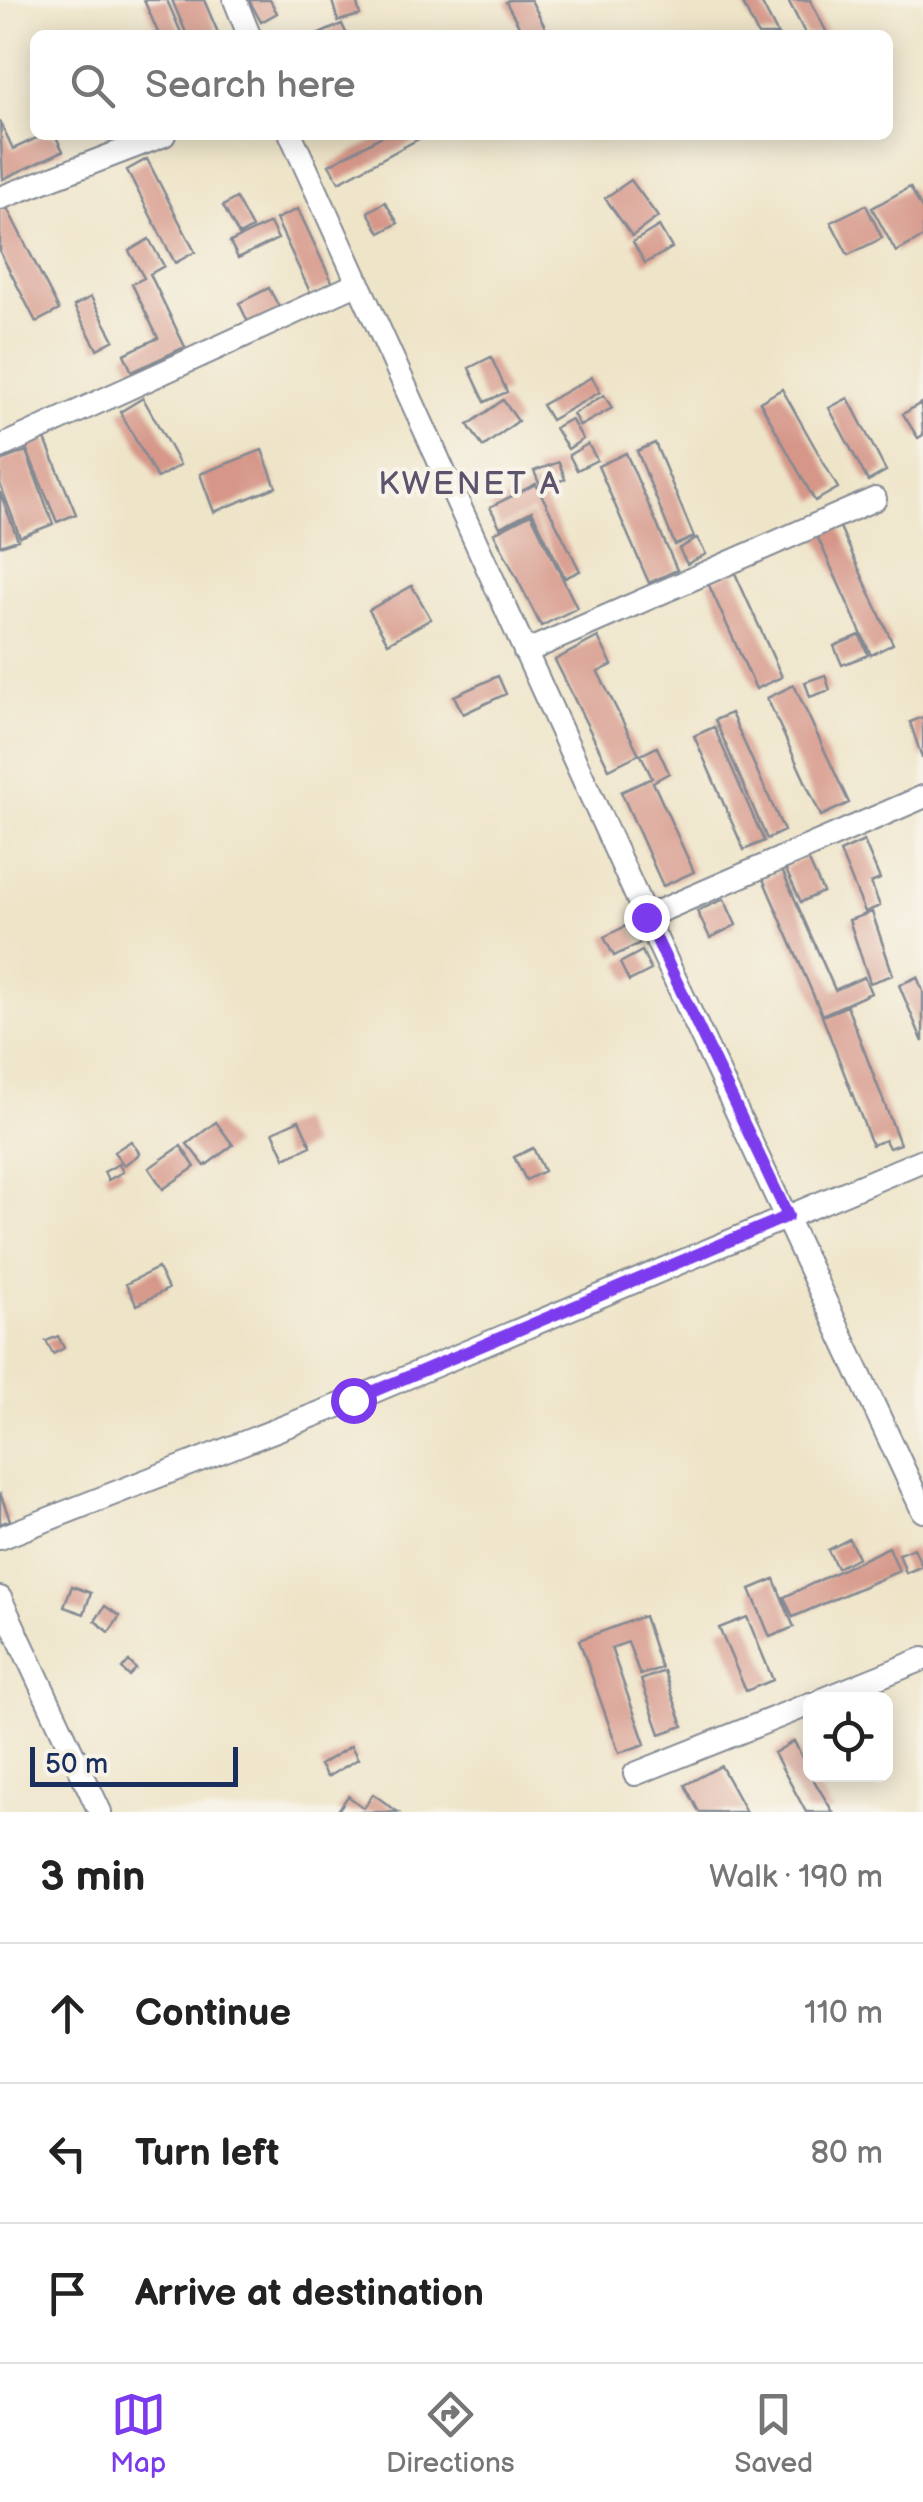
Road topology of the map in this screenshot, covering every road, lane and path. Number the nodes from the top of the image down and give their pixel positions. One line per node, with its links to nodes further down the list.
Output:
1 (235, 0): 2 (street)
2 (247, 30)
3 (151, 140): 5 (street)
4 (293, 140): 6 (street)
5 (0, 198)
6 (359, 284): 7 (street); 9 (street)
7 (0, 446)
8 (876, 499): 9 (street)
9 (525, 652): 11 (street)
10 (923, 797): 11 (street)
11 (646, 917): 13 (street)
12 (923, 1160): 13 (street)
13 (788, 1216): 14 (street); 15 (street)
14 (923, 1511)
15 (0, 1538)
16 (0, 1598): 21 (street)
17 (923, 1660): 18 (street)
18 (842, 1692)
19 (803, 1707): 20 (street)
20 (635, 1774)
21 (100, 1812)

